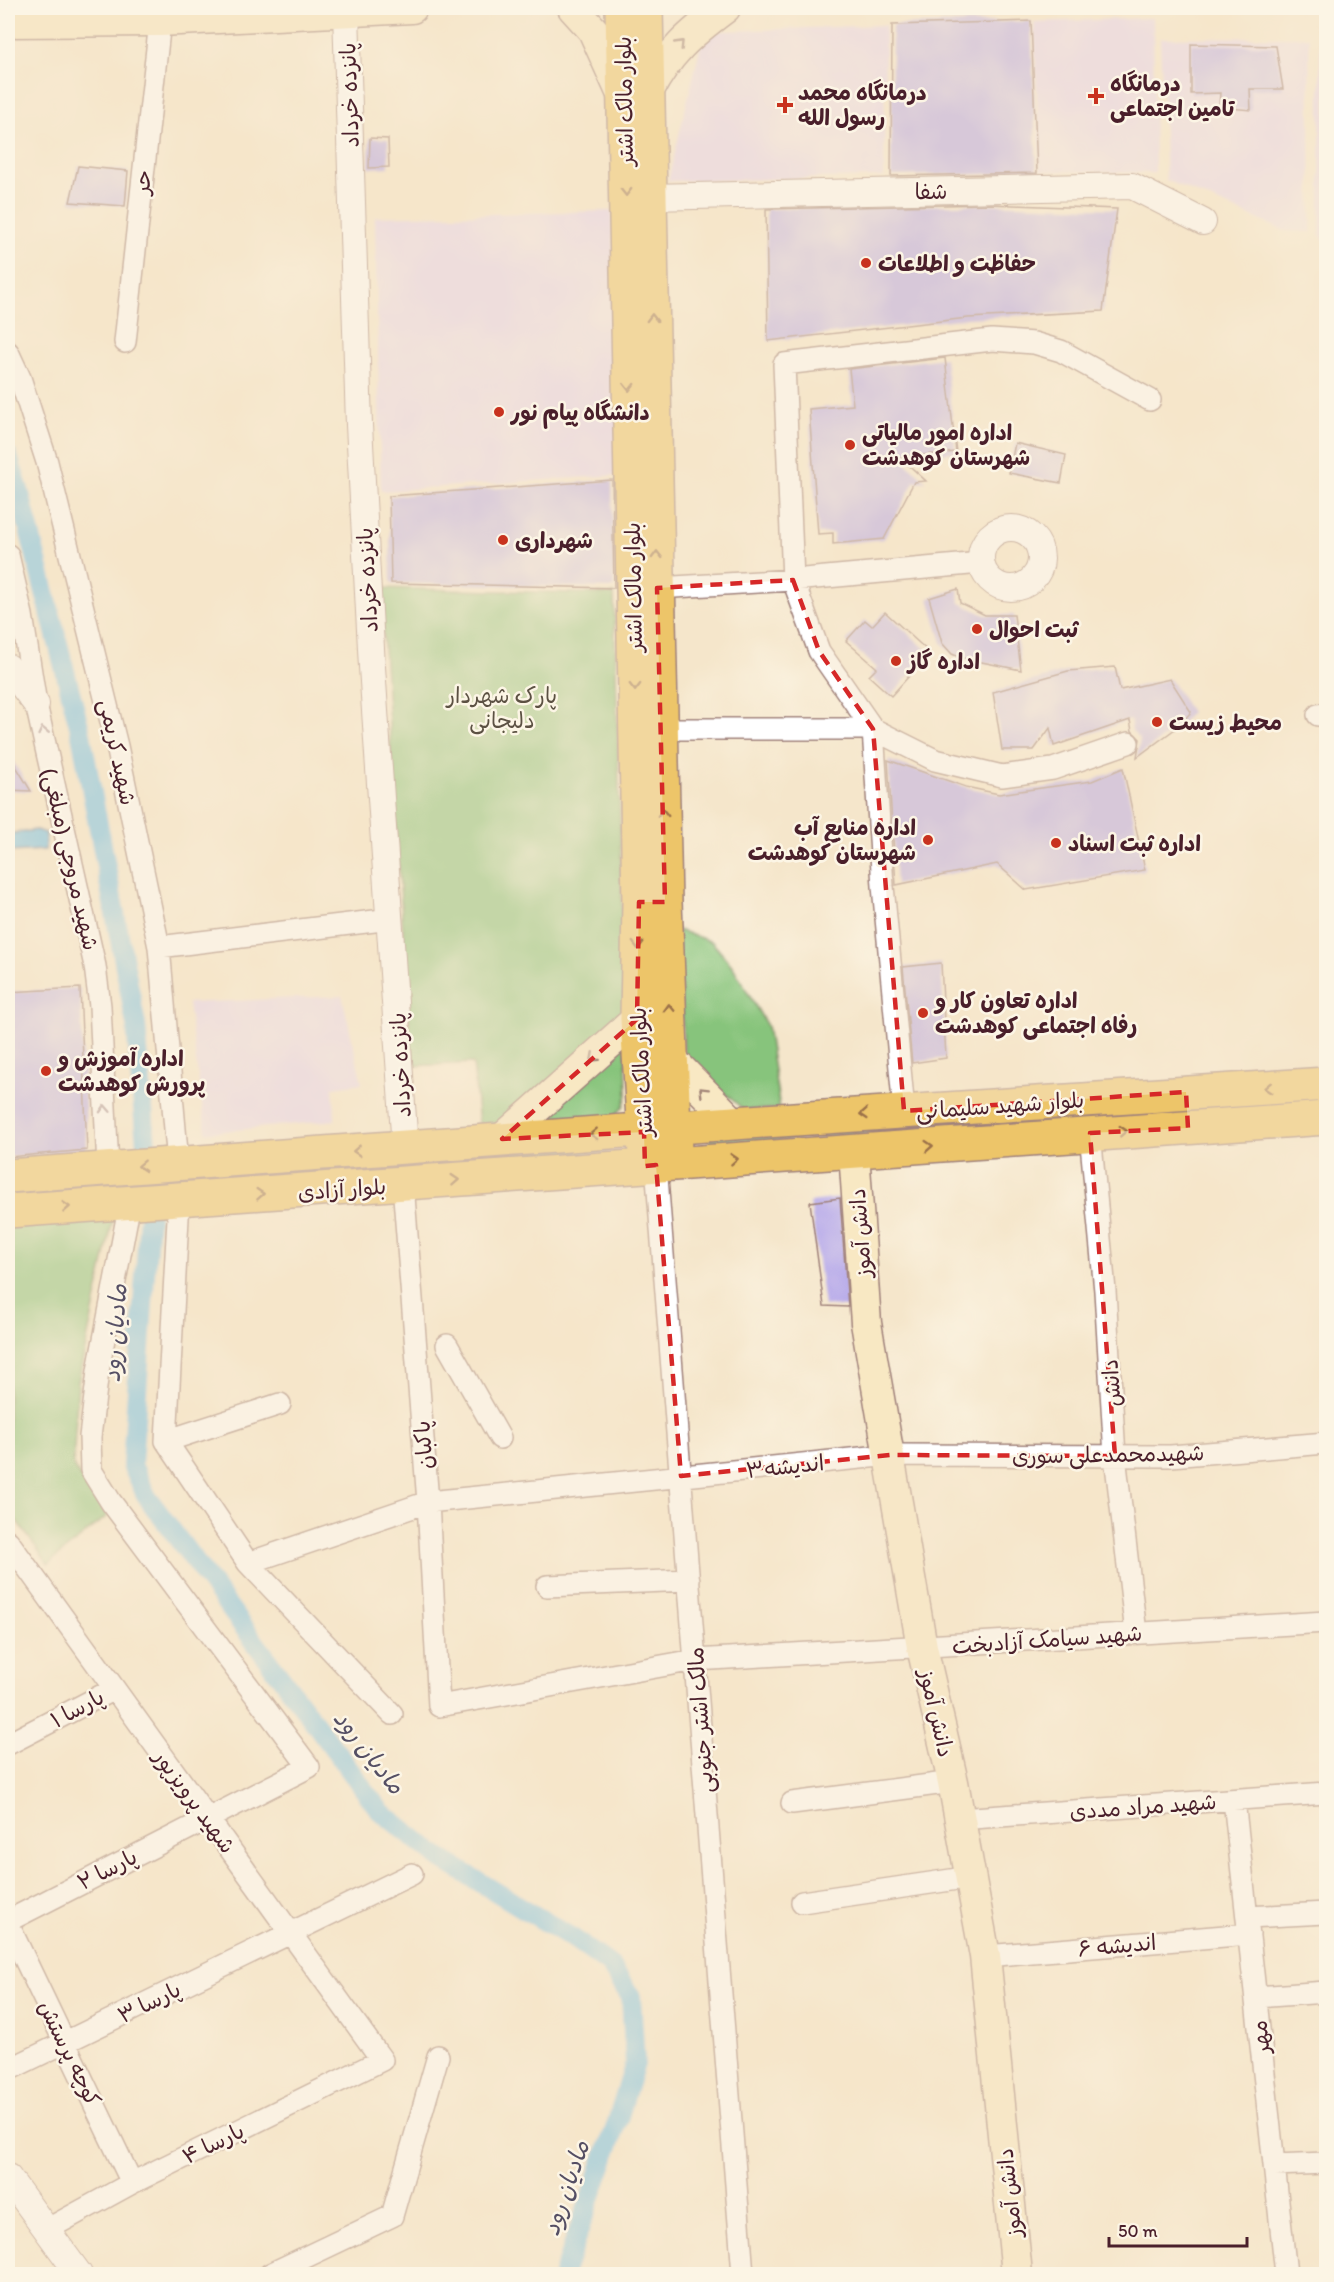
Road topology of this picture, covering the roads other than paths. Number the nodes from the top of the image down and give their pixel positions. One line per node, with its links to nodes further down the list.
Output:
1 (412, 8): 7 (main road)
2 (573, 8): 10 (main road)
3 (622, 8): 10 (main road, بلوار مالک اشتر)
4 (646, 8): 10 (main road, بلوار مالک اشتر)
5 (725, 8): 10 (main road, one-way to 5)
6 (310, 11): 7 (main road); 8 (main road)
7 (346, 12): 27 (street, پانزده خرداد)
8 (160, 21): 9 (main road); 14 (street, حر)
9 (8, 22)
10 (636, 96): 11 (main road, بلوار مالک اشتر)
11 (637, 137): 12 (main road, بلوار مالک اشتر); 26 (main road, بلوار مالک اشتر, one-way to 26)
12 (650, 197): 13 (street, شفا); 20 (main road, بلوار مالک اشتر, one-way to 12)
13 (1203, 222)
14 (125, 342)
15 (8, 352): 28 (street, شهید کریمی)
16 (1150, 400): 19 (street)
17 (8, 555): 22 (street, شهید مروجی (مبلغی))
18 (981, 563): 19 (street)
19 (793, 580): 20 (street); 24 (street)
20 (657, 588): 23 (main road, بلوار مالک اشتر)
21 (8, 667): 22 (street)
22 (36, 704): 44 (street, شهید مروجی (مبلغی), one-way to 22)
23 (661, 729): 24 (street); 26 (main road, بلوار مالک اشتر, one-way to 23)
24 (873, 729): 25 (street); 33 (street)
25 (1128, 743)
26 (652, 902): 29 (main road, بلوار مالک اشتر, one-way to 29); 30 (main road, بلوار مالک اشتر, one-way to 26)
27 (391, 919): 28 (street); 40 (street, پانزده خرداد)
28 (159, 947): 42 (street, شهید کریمی)
29 (637, 1019): 37 (main road, بلوار مالک اشتر); 39 (main road, one-way to 39)
30 (671, 1059): 35 (main road, one-way to 30); 37 (main road, بلوار مالک اشتر)
31 (1326, 1084): 32 (main road, بلوار شهید سلیمانی, one-way to 32)
32 (1186, 1092): 33 (main road, بلوار شهید سلیمانی); 36 (main road)
33 (904, 1111): 35 (main road, بلوار شهید سلیمانی, one-way to 35)
34 (1326, 1118): 36 (main road, بلوار شهید سلیمانی)
35 (734, 1123): 37 (main road, بلوار شهید سلیمانی)
36 (1188, 1128): 38 (main road, بلوار شهید سلیمانی, one-way to 36)
37 (658, 1131): 39 (main road, بلوار آزادی, one-way to 39); 43 (main road, بلوار مالک اشتر)
38 (1090, 1133): 41 (main road, بلوار شهید سلیمانی, one-way to 38); 56 (street, دانش)
39 (502, 1139): 40 (main road, بلوار آزادی)
40 (405, 1148): 42 (main road, بلوار آزادی, one-way to 42)
41 (854, 1152): 43 (main road, بلوار شهید سلیمانی, one-way to 41); 55 (main road, دانش آموز)
42 (178, 1163): 44 (main road, بلوار آزادی, one-way to 44)
43 (659, 1164): 46 (main road, بلوار آزادی, one-way to 43); 57 (street, مالک اشتر جنوبی)
44 (108, 1167): 45 (main road, بلوار آزادی)
45 (8, 1176)
46 (403, 1184): 47 (main road, بلوار آزادی, one-way to 46); 58 (street, پاکبان)
47 (179, 1200): 48 (main road, بلوار آزادی); 53 (street)
48 (130, 1202): 49 (main road, بلوار آزادی, one-way to 48); 75 (street, پارسا ۲)
49 (8, 1211)
50 (447, 1346): 52 (street)
51 (280, 1404): 53 (street)
52 (500, 1438)
53 (166, 1441): 60 (street)
54 (1326, 1443): 56 (street, شهیدمحمدعلی سوری)
55 (890, 1455): 56 (street, شهیدمحمدعلی سوری); 57 (street, اندیشه۳); 65 (main road, دانش آموز)
56 (1115, 1456): 64 (street, دانش)
57 (681, 1476): 58 (street, اندیشه۳); 61 (street, مالک اشتر جنوبی)
58 (428, 1502): 60 (street, اندیشه۳); 68 (street, پاکبان)
59 (11, 1554): 67 (street, شهید پرویزپور)
60 (248, 1563): 69 (street)
61 (689, 1580): 62 (street); 66 (street, مالک اشتر جنوبی)
62 (547, 1586)
63 (1326, 1622): 64 (street, شهید سیامک آزادبخت)
64 (1136, 1633): 65 (street, شهید سیامک آزادبخت)
65 (922, 1647): 66 (street, شهید سیامک آزادبخت); 71 (main road, دانش آموز)
66 (695, 1660): 68 (street, شهید سیامک آزادبخت); 98 (street, مالک اشتر جنوبی)
67 (114, 1689): 70 (street, پارسا ۱); 75 (street, شهید پرویزپور)
68 (440, 1706)
69 (392, 1714)
70 (8, 1744)
71 (953, 1782): 74 (street); 76 (main road, دانش آموز)
72 (1326, 1793): 73 (street, شهید مراد مددی)
73 (1234, 1800): 76 (street, شهید مراد مددی); 82 (street, مهر)
74 (792, 1803)
75 (207, 1818): 81 (street, پارسا ۲); 83 (street, شهید پرویزپور)
76 (959, 1819): 78 (main road, دانش آموز)
77 (412, 1874): 83 (street, پارسا ۳)
78 (971, 1877): 79 (street); 84 (main road, دانش آموز)
79 (802, 1902)
80 (1326, 1912): 82 (street, اندیشه ۶)
81 (8, 1922): 87 (street, کوچه پرستش)
82 (1248, 1926): 84 (street, اندیشه ۶); 86 (street, مهر)
83 (290, 1933): 87 (street, پارسا ۳); 89 (street, شهید پرویزپور)
84 (985, 1956): 99 (main road, دانش آموز)
85 (1326, 1992): 86 (street)
86 (1256, 1997): 92 (street, مهر)
87 (66, 2042): 90 (street, پارسا ۳); 94 (street, کوچه پرستش)
88 (438, 2056): 97 (street)
89 (382, 2060): 94 (street, پارسا ۴)
90 (8, 2070)
91 (1326, 2163): 92 (street)
92 (1274, 2165): 100 (street, مهر)
93 (8, 2177): 95 (street)
94 (132, 2183): 95 (street, پارسا ۴)
95 (46, 2230): 96 (street)
96 (79, 2274)
97 (270, 2274)
98 (743, 2274)
99 (1017, 2274)
100 (1286, 2274)

